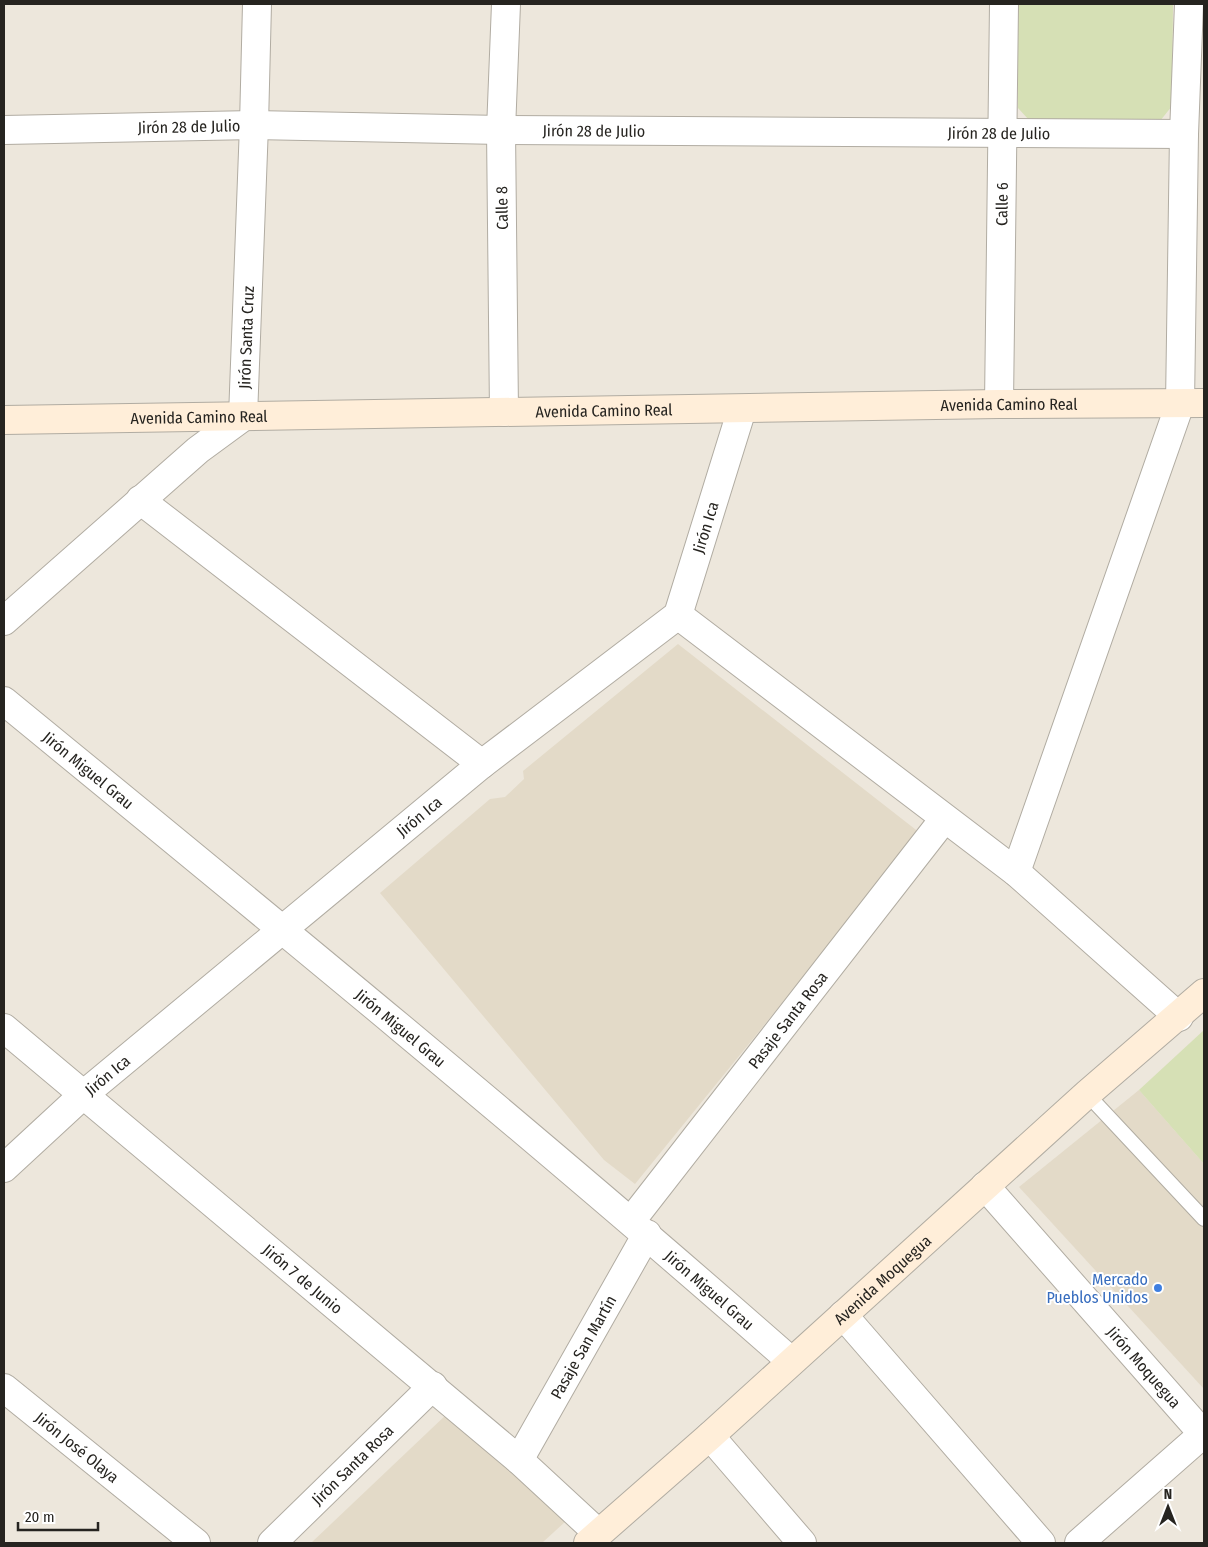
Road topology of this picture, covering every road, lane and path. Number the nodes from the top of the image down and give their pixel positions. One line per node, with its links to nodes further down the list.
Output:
1 (257, 4): 5 (street, Jirón Santa Cruz)
2 (506, 4): 7 (street, Calle 8)
3 (1004, 4): 8 (street, Calle 6)
4 (1189, 4): 9 (street)
5 (254, 126): 6 (street, Jirón 28 de Julio); 7 (street, Jirón 28 de Julio); 14 (street, Jirón Santa Cruz)
6 (4, 130)
7 (501, 130): 8 (street, Jirón 28 de Julio); 13 (street, Calle 8)
8 (1003, 133): 9 (street, Jirón 28 de Julio); 10 (street, Calle 6)
9 (1184, 134): 11 (street)
10 (1000, 404): 11 (main road, Avenida Camino Real); 12 (main road, Avenida Camino Real)
11 (1192, 404): 22 (street)
12 (742, 409): 13 (main road, Avenida Camino Real); 17 (street, Jirón Ica)
13 (504, 412): 14 (main road, Avenida Camino Real)
14 (243, 417): 15 (main road, Avenida Camino Real); 16 (street)
15 (4, 420)
16 (140, 500): 18 (street); 20 (street)
17 (678, 616): 20 (street, Jirón Ica); 21 (street)
18 (4, 621)
19 (4, 701): 23 (street, Jirón Miguel Grau)
20 (482, 764): 23 (street, Jirón Ica)
21 (944, 819): 22 (street); 32 (street, Pasaje Santa Rosa)
22 (1016, 872): 25 (street)
23 (282, 929): 28 (street, Jirón Ica); 32 (street, Jirón Miguel Grau)
24 (1204, 992): 25 (main road, Avenida Moquegua)
25 (1179, 1017): 27 (main road, Avenida Moquegua)
26 (4, 1028): 28 (street, Jirón 7 de Junio)
27 (1087, 1094): 30 (main road, Avenida Moquegua); 31 (lane)
28 (83, 1095): 29 (street, Jirón Ica); 35 (street, Jirón 7 de Junio)
29 (4, 1168)
30 (985, 1186): 33 (main road, Avenida Moquegua); 37 (street, Jirón Moquegua)
31 (1204, 1219)
32 (639, 1228): 34 (street, Jirón Miguel Grau); 39 (street, Pasaje San Martín)
33 (843, 1315): 34 (main road, Avenida Moquegua); 44 (street)
34 (791, 1361): 38 (main road, Avenida Moquegua)
35 (433, 1386): 39 (street, Jirón 7 de Junio); 42 (street, Jirón Santa Rosa)
36 (4, 1388): 41 (street, Jirón José Olaya)
37 (1204, 1434): 45 (street)
38 (710, 1436): 40 (main road, Avenida Moquegua); 43 (street)
39 (520, 1460): 40 (street, Jirón 7 de Junio)
40 (593, 1538)
41 (196, 1543)
42 (272, 1543)
43 (802, 1543)
44 (1041, 1543)
45 (1079, 1543)

